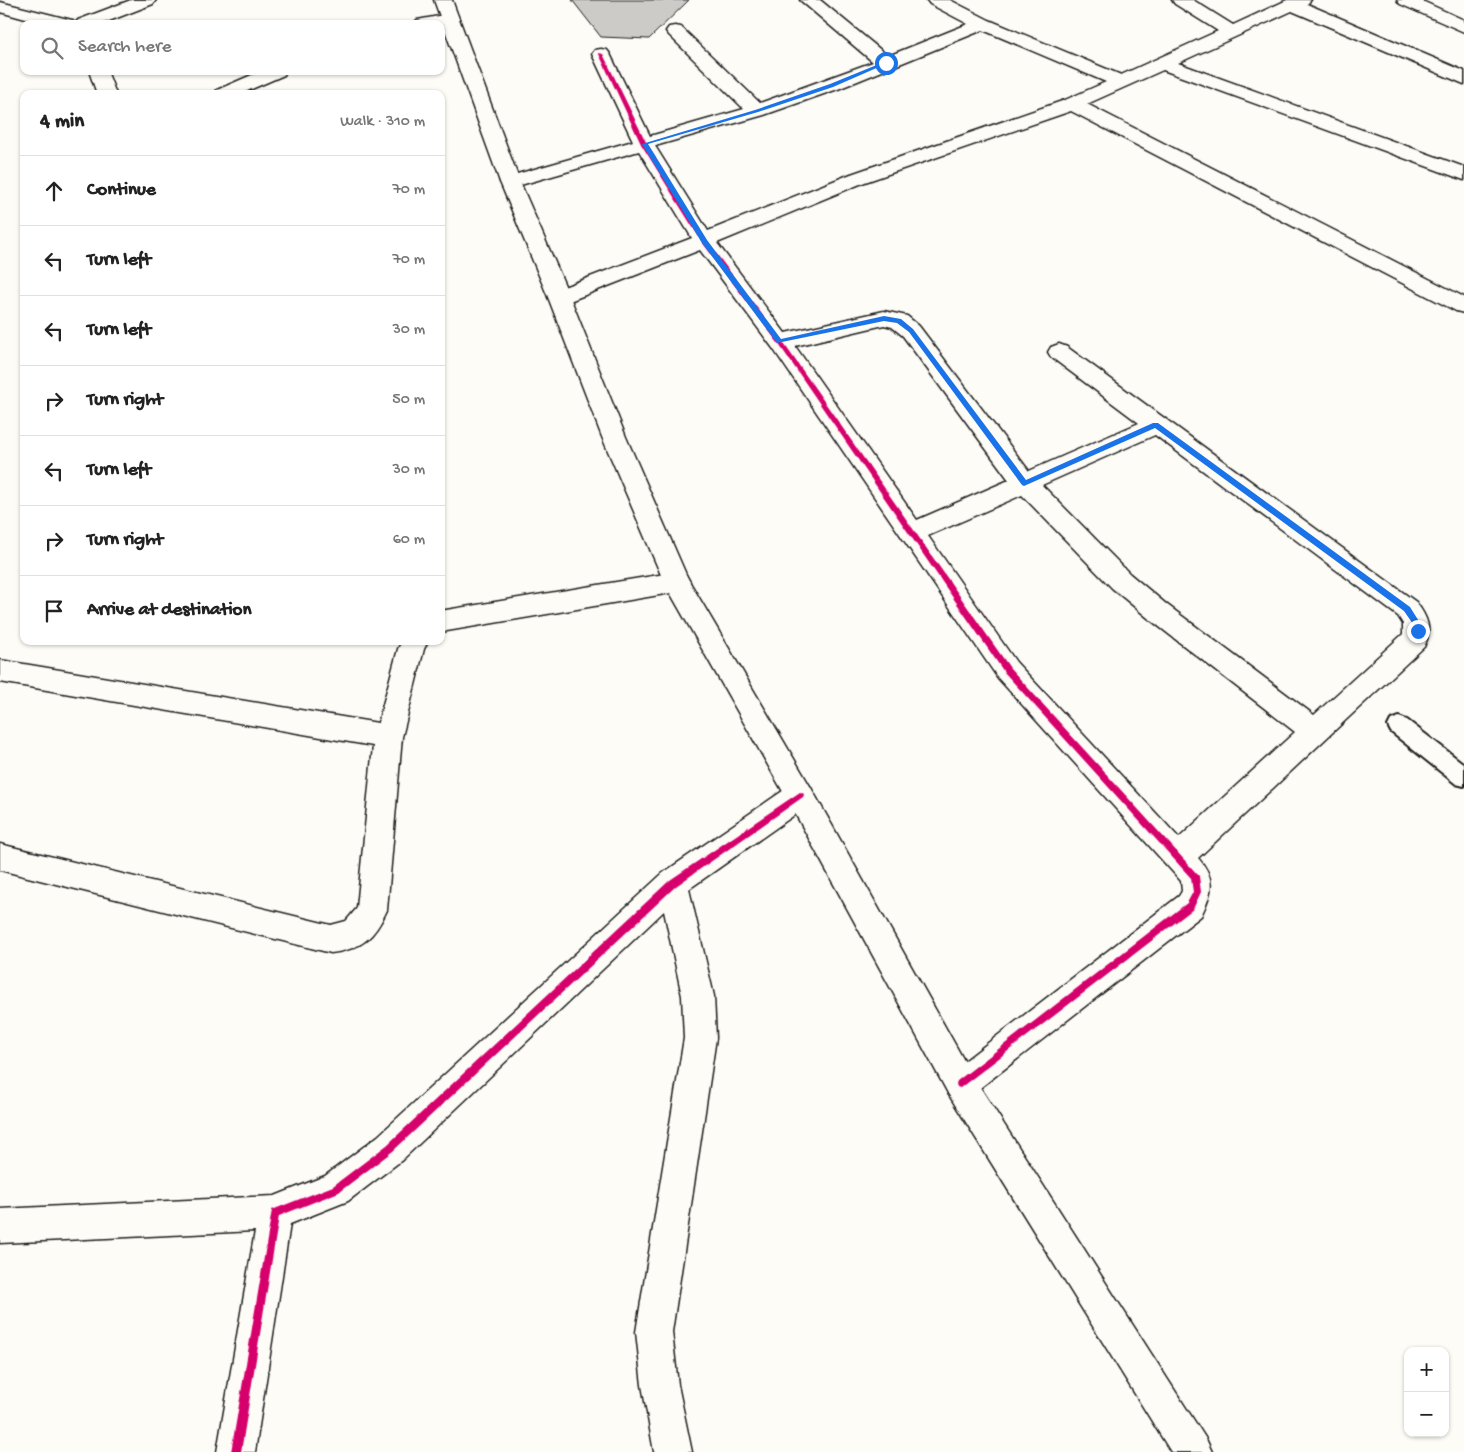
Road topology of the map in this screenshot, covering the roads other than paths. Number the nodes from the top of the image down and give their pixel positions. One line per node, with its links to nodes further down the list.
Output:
1 (147, 0): 10 (street)
2 (809, 0): 17 (street)
3 (936, 0): 12 (street)
4 (1181, 0): 15 (street)
5 (1406, 0): 13 (street)
6 (1297, 2): 15 (street); 21 (street)
7 (0, 6): 9 (street)
8 (446, 9): 11 (street); 29 (street)
9 (51, 20)
10 (94, 20)
11 (429, 20)
12 (983, 24): 17 (street); 22 (street)
13 (1464, 27)
14 (675, 31): 26 (street)
15 (1232, 32): 18 (street)
16 (601, 54): 27 (street)
17 (886, 63): 26 (street)
18 (1161, 63): 22 (street); 28 (street)
19 (100, 75): 23 (street)
20 (268, 75): 24 (street)
21 (1464, 78)
22 (1120, 81): 25 (street)
23 (105, 90)
24 (233, 90)
25 (1072, 104): 30 (street); 32 (street)
26 (756, 111): 27 (street)
27 (644, 144): 29 (street); 30 (street)
28 (1464, 174)
29 (510, 182): 31 (street)
30 (704, 241): 31 (street); 33 (street)
31 (559, 297): 38 (street)
32 (1464, 306)
33 (780, 342): 36 (street); 37 (street)
34 (1059, 352): 35 (street)
35 (1156, 425): 36 (street); 43 (street)
36 (1024, 483): 37 (street); 43 (street)
37 (912, 533): 48 (street)
38 (677, 582): 39 (street); 46 (street)
39 (445, 620)
40 (413, 645): 44 (street)
41 (0, 671): 44 (street)
42 (1399, 726): 45 (lane)
43 (1315, 732): 48 (street)
44 (388, 737): 47 (street)
45 (1464, 777)
46 (800, 795): 49 (street); 50 (street)
47 (0, 857)
48 (1178, 858): 50 (street)
49 (673, 883): 51 (street); 54 (street)
50 (960, 1084): 55 (street)
51 (275, 1214): 52 (street); 53 (street)
52 (0, 1226)
53 (236, 1452)
54 (673, 1452)
55 (1193, 1452)

